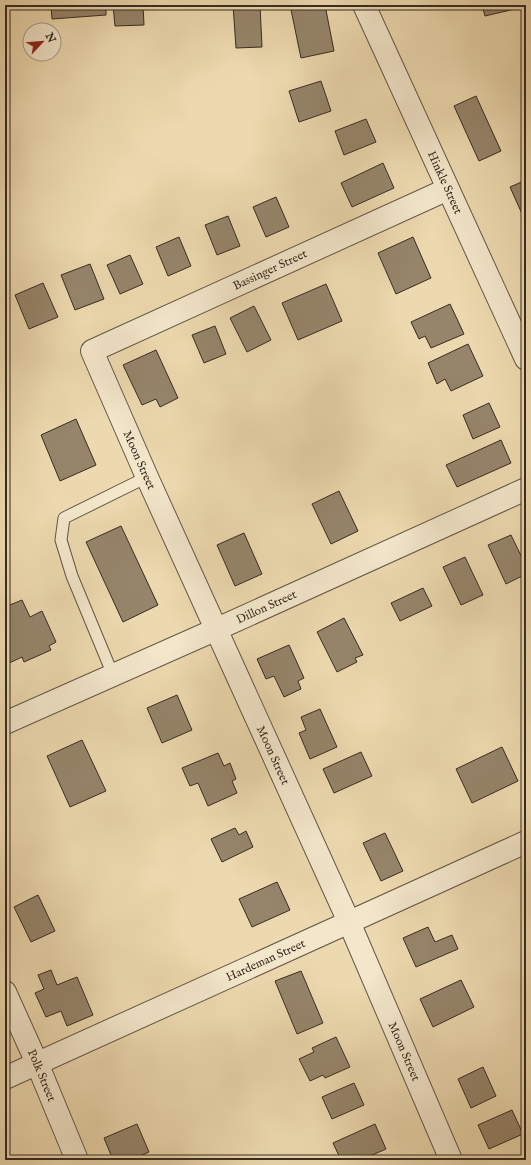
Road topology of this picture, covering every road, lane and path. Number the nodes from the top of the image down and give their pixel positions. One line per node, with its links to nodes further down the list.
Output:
1 (364, 5): 2 (street, Hinkle Street)
2 (448, 189): 3 (street, Bassinger Street); 4 (street, Hinkle Street)
3 (92, 351): 5 (street, Moon Street)
4 (526, 359)
5 (147, 477): 7 (street, Moon Street); 8 (lane)
6 (526, 489): 7 (street, Dillon Street)
7 (217, 629): 8 (street, Dillon Street); 11 (street, Moon Street)
8 (113, 675): 9 (street, Dillon Street)
9 (5, 723)
10 (526, 842): 11 (street, Hardeman Street)
11 (349, 922): 13 (street, Hardeman Street); 16 (street, Moon Street)
12 (5, 992): 13 (street, Polk Street)
13 (37, 1063): 14 (street, Hardeman Street); 15 (street, Polk Street)
14 (5, 1078)
15 (77, 1160)
16 (451, 1160)

